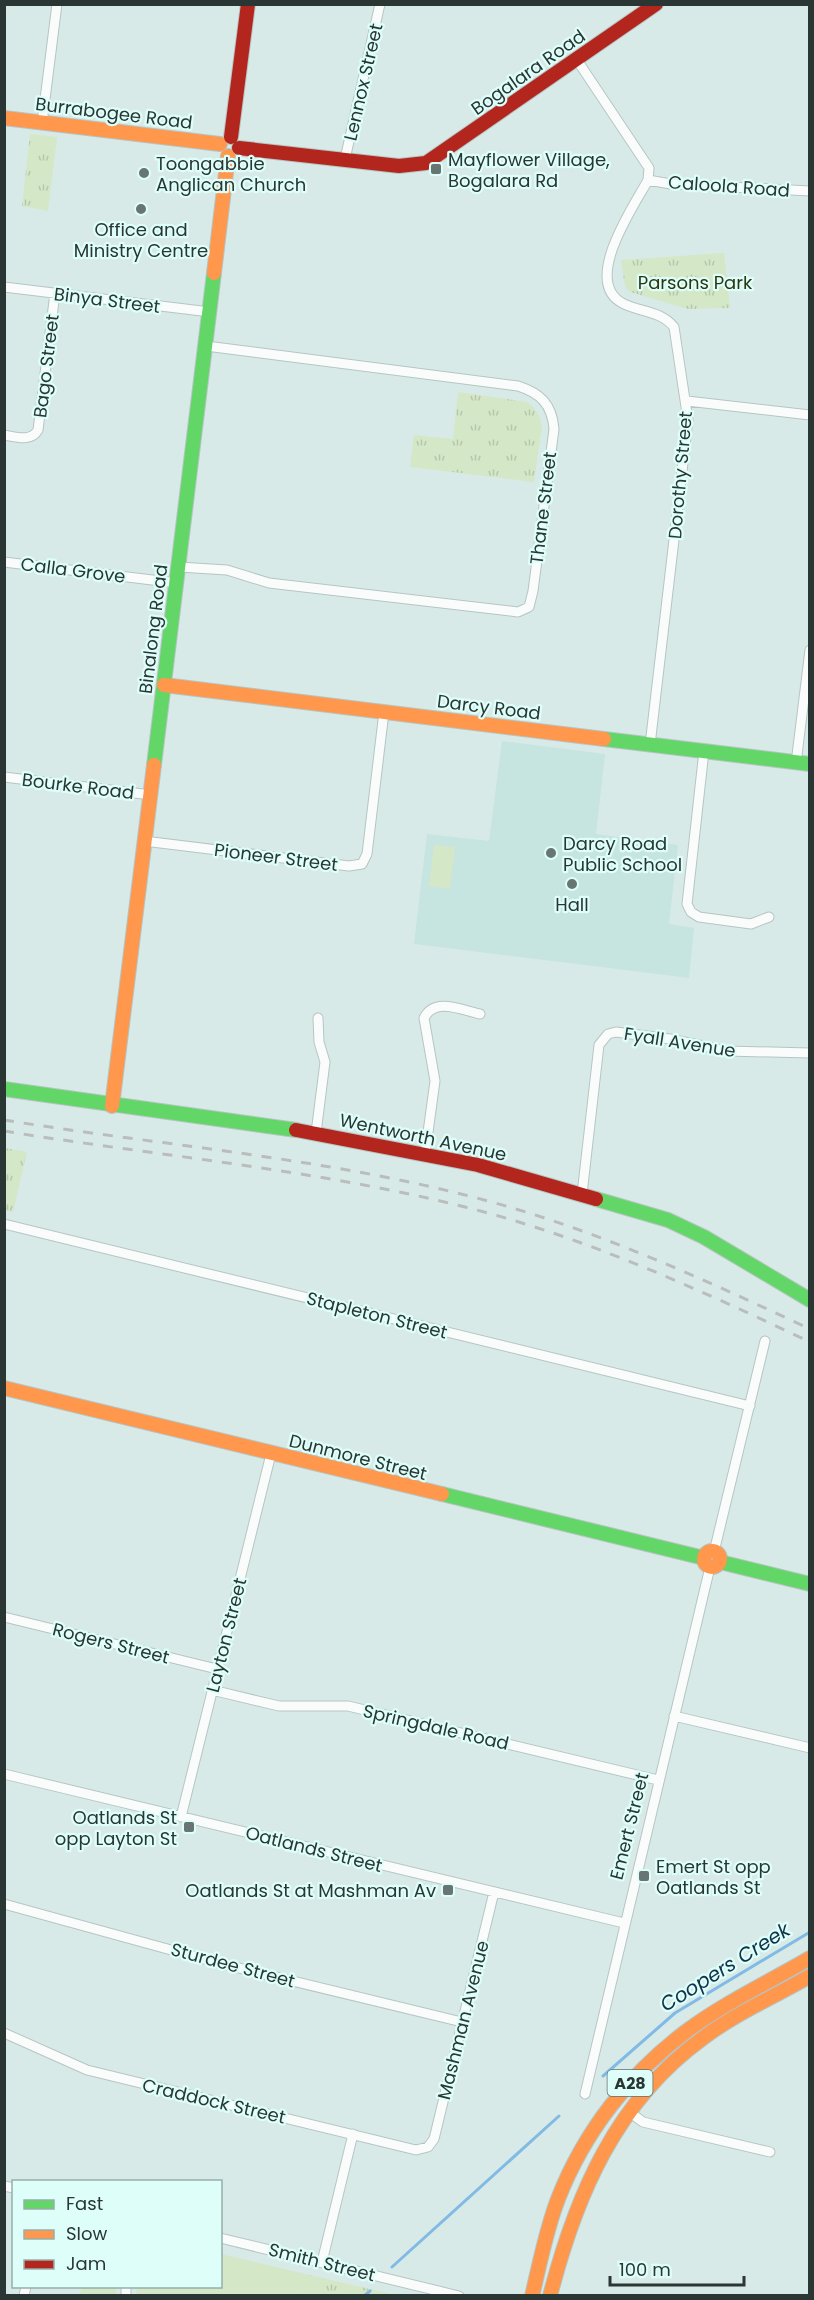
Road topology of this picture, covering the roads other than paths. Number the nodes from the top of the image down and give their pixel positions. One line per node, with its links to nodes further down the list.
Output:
1 (57, 4): 7 (street)
2 (248, 4): 8 (main road, Binalong Road)
3 (380, 4): 9 (street, Lennox Street)
4 (656, 4): 5 (main road, Bogalara Road)
5 (577, 60): 10 (main road, Bogalara Road); 11 (street)
6 (4, 118): 7 (main road, Burrabogee Road)
7 (42, 123): 8 (main road, Burrabogee Road)
8 (229, 146): 9 (main road, Burrabogee Road); 15 (main road, Binalong Road)
9 (345, 159): 10 (main road, Burrabogee Road)
10 (419, 165)
11 (648, 180): 12 (street, Caloola Road); 17 (street, Dorothy Street)
12 (810, 191)
13 (4, 287): 14 (street, Binya Street)
14 (54, 293): 15 (street, Binya Street); 19 (street, Bago Street)
15 (210, 312): 16 (main road, Binalong Road)
16 (206, 346): 21 (main road, Binalong Road); 21 (street, Thane Street)
17 (687, 401): 18 (street); 26 (street, Dorothy Street)
18 (810, 416)
19 (4, 435)
20 (4, 562): 22 (street, Calla Grove)
21 (179, 567): 22 (main road, Binalong Road)
22 (177, 583): 24 (main road, Binalong Road)
23 (810, 650): 28 (street)
24 (164, 685): 25 (main road, Darcy Road); 30 (main road, Binalong Road)
25 (384, 712): 26 (main road, Darcy Road); 31 (street, Pioneer Street)
26 (650, 745): 27 (main road, Darcy Road)
27 (704, 751): 28 (main road, Darcy Road); 32 (street)
28 (803, 763)
29 (4, 777): 30 (street, Bourke Road)
30 (150, 795): 31 (main road, Binalong Road)
31 (144, 841): 37 (main road, Binalong Road)
32 (769, 917)
33 (480, 1014): 39 (street)
34 (318, 1017): 38 (street)
35 (810, 1053): 40 (street, Fyall Avenue)
36 (4, 1089): 37 (main road, Wentworth Avenue)
37 (112, 1106): 38 (main road, Wentworth Avenue)
38 (316, 1133): 39 (main road, Wentworth Avenue)
39 (425, 1154): 40 (main road, Wentworth Avenue)
40 (582, 1194): 42 (main road, Wentworth Avenue)
41 (4, 1224): 45 (street, Stapleton Street)
42 (810, 1300)
43 (765, 1341): 45 (street, Emert Street)
44 (4, 1388): 46 (main road, Dunmore Street)
45 (750, 1406): 47 (street, Emert Street)
46 (271, 1454): 47 (main road, Dunmore Street); 50 (street, Layton Street)
47 (712, 1560): 48 (main road, Dunmore Street); 52 (street, Emert Street)
48 (810, 1584)
49 (4, 1617): 50 (street, Rogers Street)
50 (217, 1669): 51 (street, Layton Street)
51 (212, 1690): 55 (street, Springdale Road); 56 (street, Layton Street)
52 (674, 1716): 53 (street); 55 (street, Emert Street)
53 (810, 1748)
54 (4, 1774): 56 (street, Oatlands Street)
55 (658, 1780): 59 (street, Emert Street)
56 (181, 1817): 57 (street, Oatlands Street)
57 (494, 1892): 59 (street, Oatlands Street); 62 (street, Mashman Avenue)
58 (4, 1904): 62 (street, Sturdee Street)
59 (624, 1923): 64 (street, Emert Street)
60 (810, 1958): 72 (main road, A28)
61 (810, 1976): 65 (main road, A28)
62 (462, 2022): 67 (street, Mashman Avenue)
63 (4, 2033): 66 (street, Craddock Street)
64 (585, 2094)
65 (628, 2111): 68 (street); 73 (main road, A28)
66 (353, 2134): 67 (street, Craddock Street); 70 (street)
67 (428, 2147)
68 (770, 2152)
69 (222, 2238): 70 (street, Smith Street)
70 (322, 2262): 71 (street, Smith Street)
71 (459, 2295)
72 (532, 2295)
73 (550, 2295)

